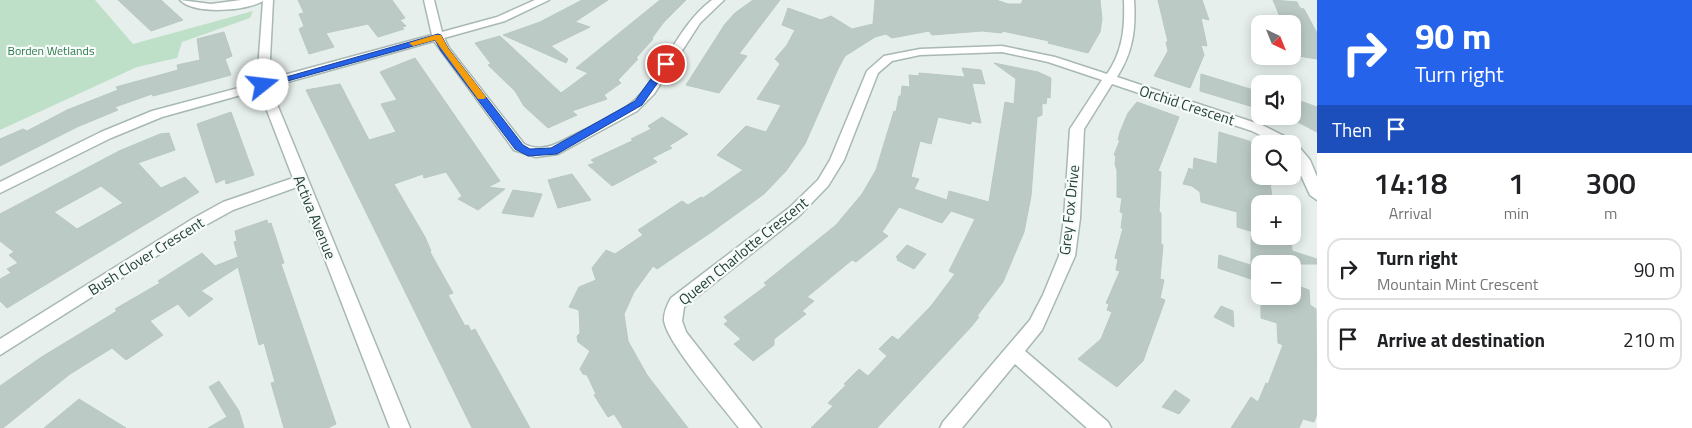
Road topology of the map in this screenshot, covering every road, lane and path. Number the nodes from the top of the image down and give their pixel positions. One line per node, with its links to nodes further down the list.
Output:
1 (185, 0): 2 (street)
2 (258, 0)
3 (268, 0): 10 (street, Activa Avenue)
4 (429, 0): 8 (street)
5 (544, 0): 8 (street)
6 (719, 0): 8 (street)
7 (1129, 0): 9 (street, Grey Fox Drive)
8 (438, 37): 10 (street)
9 (1111, 79): 11 (street, Orchid Crescent); 17 (street, Grey Fox Drive); 19 (street, Queen Charlotte Crescent)
10 (263, 85): 13 (street, Activa Avenue); 14 (street)
11 (1273, 135)
12 (1301, 157): 15 (street)
13 (300, 181): 16 (street, Bush Clover Crescent); 18 (street, Activa Avenue)
14 (0, 188)
15 (1317, 195)
16 (0, 348)
17 (1014, 352): 20 (street, Grey Fox Drive); 21 (street)
18 (400, 428)
19 (751, 428)
20 (950, 428)
21 (1101, 428)

